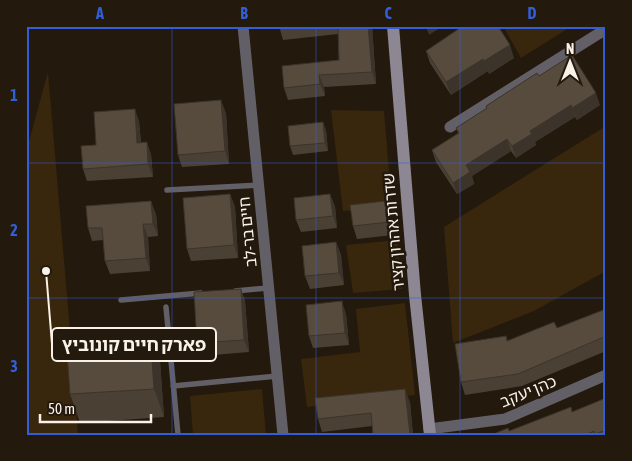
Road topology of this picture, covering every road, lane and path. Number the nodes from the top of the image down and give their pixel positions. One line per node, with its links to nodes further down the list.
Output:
1 (243, 26): 5 (street, חיים בר-לב)
2 (393, 26): 15 (street, שדרות אהרון קציר)
3 (606, 29): 4 (street)
4 (450, 127)
5 (259, 185): 6 (lane); 7 (street, חיים בר-לב)
6 (167, 190)
7 (269, 288): 8 (lane); 13 (street, חיים בר-לב)
8 (230, 291)
9 (210, 293): 10 (lane)
10 (121, 300)
11 (166, 307): 14 (lane)
12 (606, 375): 15 (street, כהן יעקב)
13 (278, 376): 14 (lane); 17 (street, חיים בר-לב)
14 (173, 386): 16 (lane)
15 (429, 432)
16 (178, 435)
17 (283, 435)

